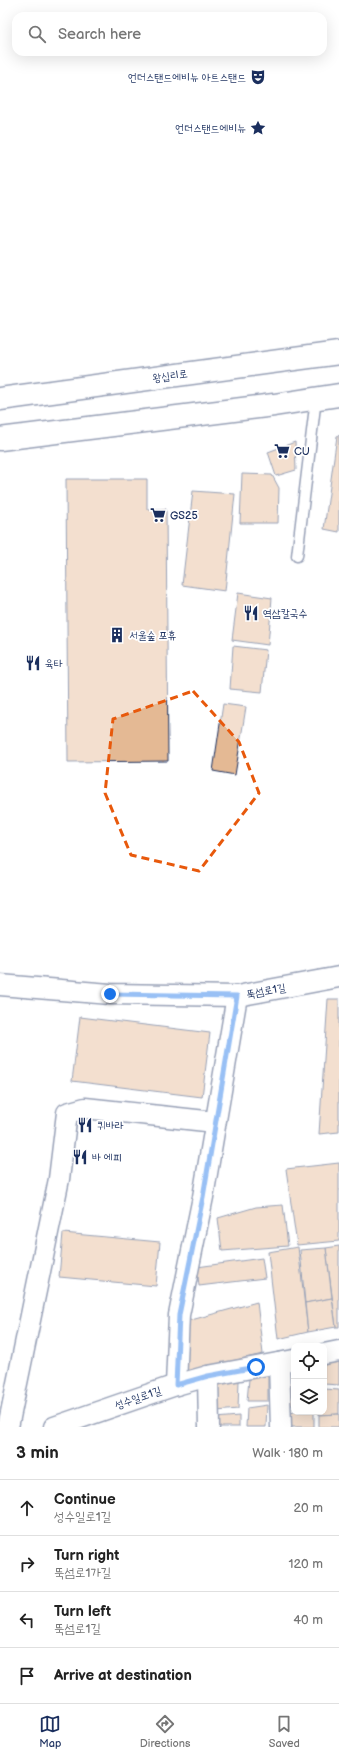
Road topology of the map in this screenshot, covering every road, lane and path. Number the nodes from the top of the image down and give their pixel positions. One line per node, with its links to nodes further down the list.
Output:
1 (339, 353): 4 (main road, 왕십리로)
2 (339, 395): 3 (main road)
3 (316, 398): 5 (main road); 6 (lane)
4 (0, 399)
5 (0, 440)
6 (297, 556)
7 (339, 977): 9 (street, 뚝섬로1길)
8 (0, 985): 9 (street, 뚝섬로1길)
9 (237, 996): 10 (street)
10 (215, 1122): 15 (street); 16 (street)
11 (339, 1351): 12 (street)
12 (327, 1353)
13 (286, 1361): 14 (street, 성수일로1길); 19 (street)
14 (208, 1376): 15 (street, 성수일로1길); 18 (street)
15 (176, 1385): 17 (street, 성수일로1길)
16 (8, 1427)
17 (54, 1427)
18 (209, 1427)
19 (281, 1427)

